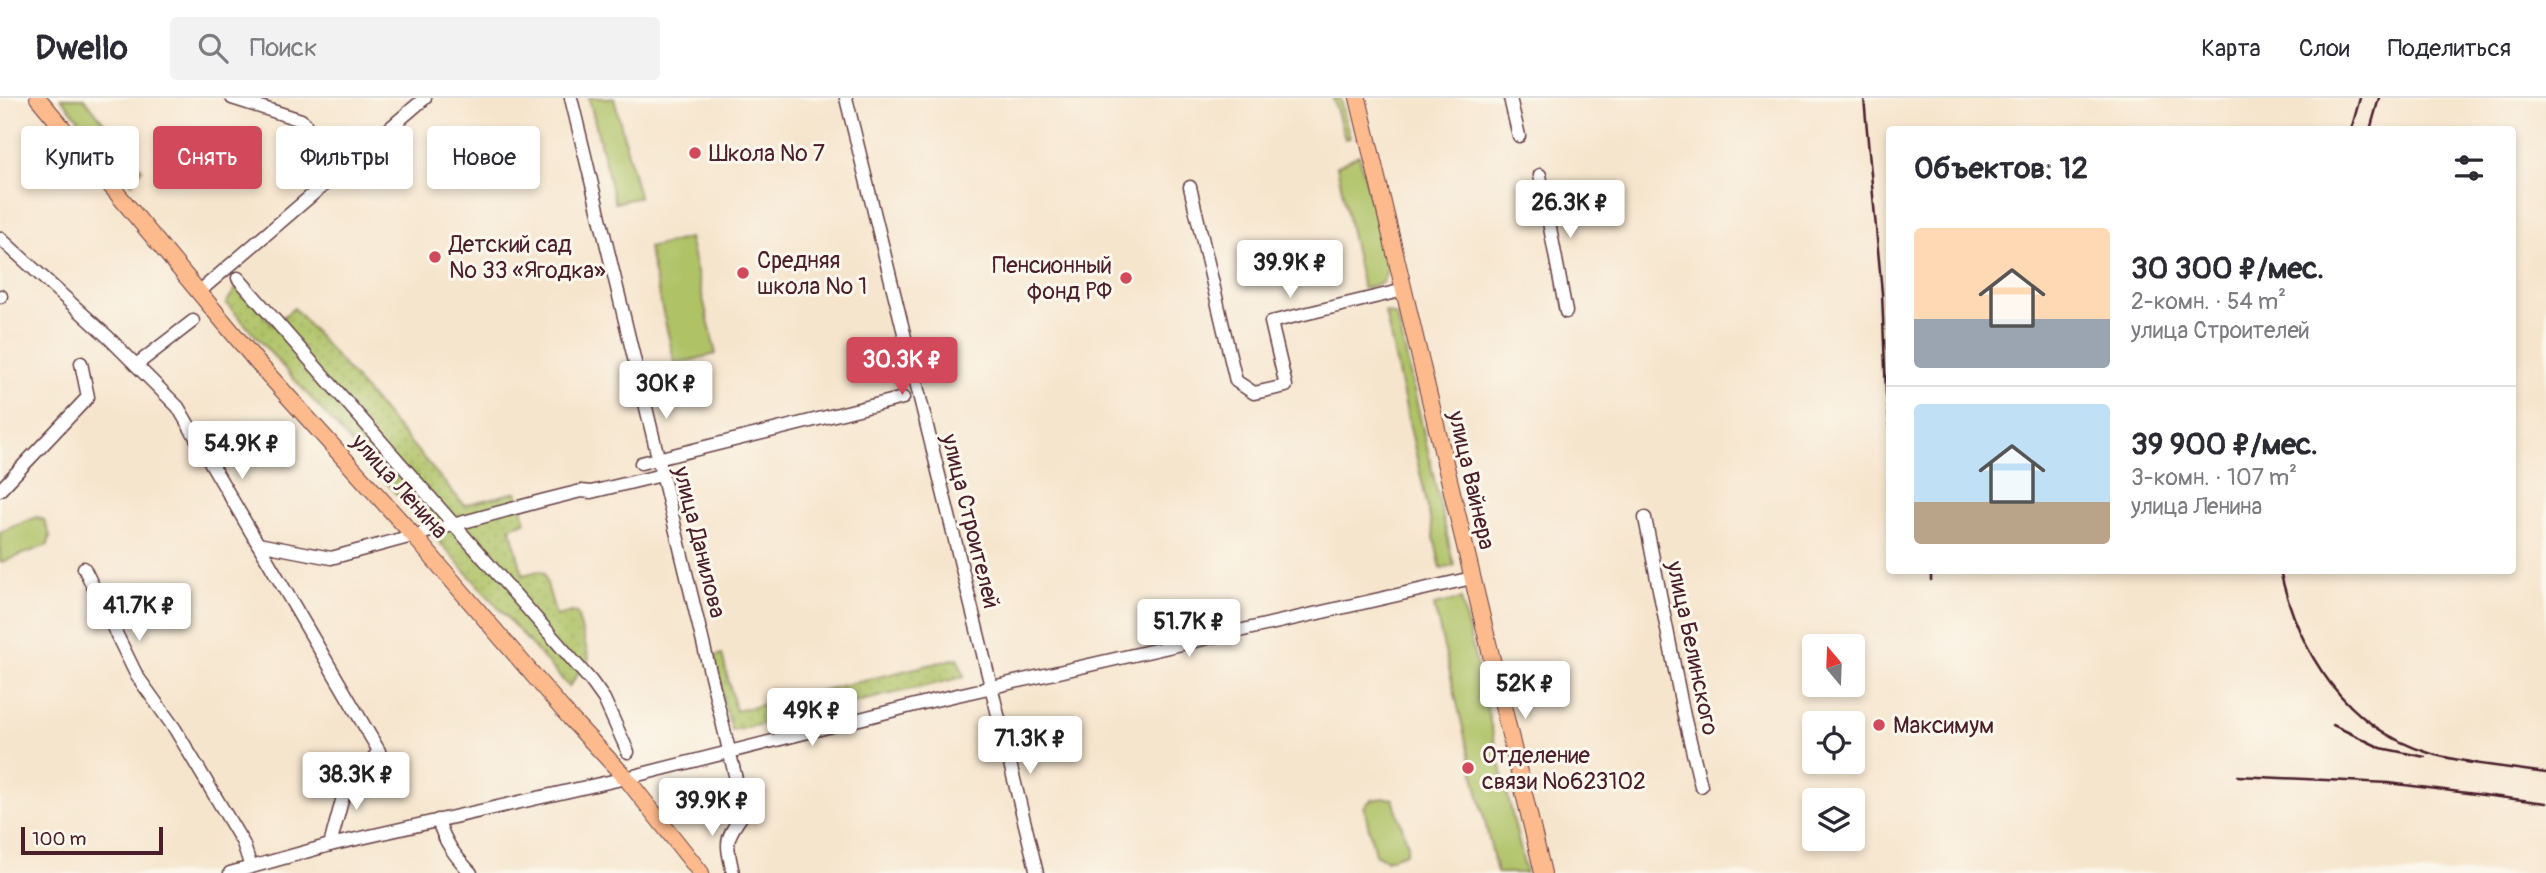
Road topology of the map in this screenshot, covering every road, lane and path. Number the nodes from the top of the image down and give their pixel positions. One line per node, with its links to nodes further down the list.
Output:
1 (38, 98): 17 (main road, улица Ленина)
2 (232, 98): 8 (street)
3 (425, 98): 9 (street)
4 (571, 98): 25 (street, улица Данилова)
5 (846, 98): 23 (street, улица Строителей)
6 (1358, 98): 16 (main road, улица Вайнера)
7 (1510, 98): 10 (street)
8 (306, 126)
9 (393, 126)
10 (1518, 136)
11 (1540, 175): 18 (street)
12 (1190, 187): 16 (street)
13 (319, 189): 17 (street)
14 (0, 238): 21 (street)
15 (238, 278): 28 (street)
16 (1404, 290): 32 (main road, улица Вайнера)
17 (200, 291): 29 (main road, улица Ленина)
18 (1566, 312)
19 (193, 321): 21 (street)
20 (81, 363): 26 (street)
21 (136, 366): 30 (street)
22 (903, 398): 25 (street)
23 (920, 400): 25 (street); 33 (street, улица Строителей)
24 (641, 463): 25 (street)
25 (660, 465): 28 (street); 35 (street, улица Данилова)
26 (0, 490)
27 (1645, 518): 37 (street, улица Белинского)
28 (454, 524): 29 (street); 34 (street)
29 (414, 536): 30 (street); 36 (main road, улица Ленина)
30 (258, 544): 39 (street)
31 (84, 568): 40 (street)
32 (1472, 578): 33 (street); 46 (main road, улица Вайнера)
33 (992, 687): 35 (street); 45 (street, улица Строителей)
34 (628, 752)
35 (730, 752): 36 (street); 44 (street, улица Данилова)
36 (626, 778): 38 (street); 43 (main road, улица Ленина)
37 (1701, 786)
38 (438, 820): 39 (street); 42 (street)
39 (330, 845): 40 (street)
40 (251, 867): 41 (street)
41 (230, 873)
42 (471, 873)
43 (701, 873)
44 (733, 873)
45 (1037, 873)
46 (1543, 873)

